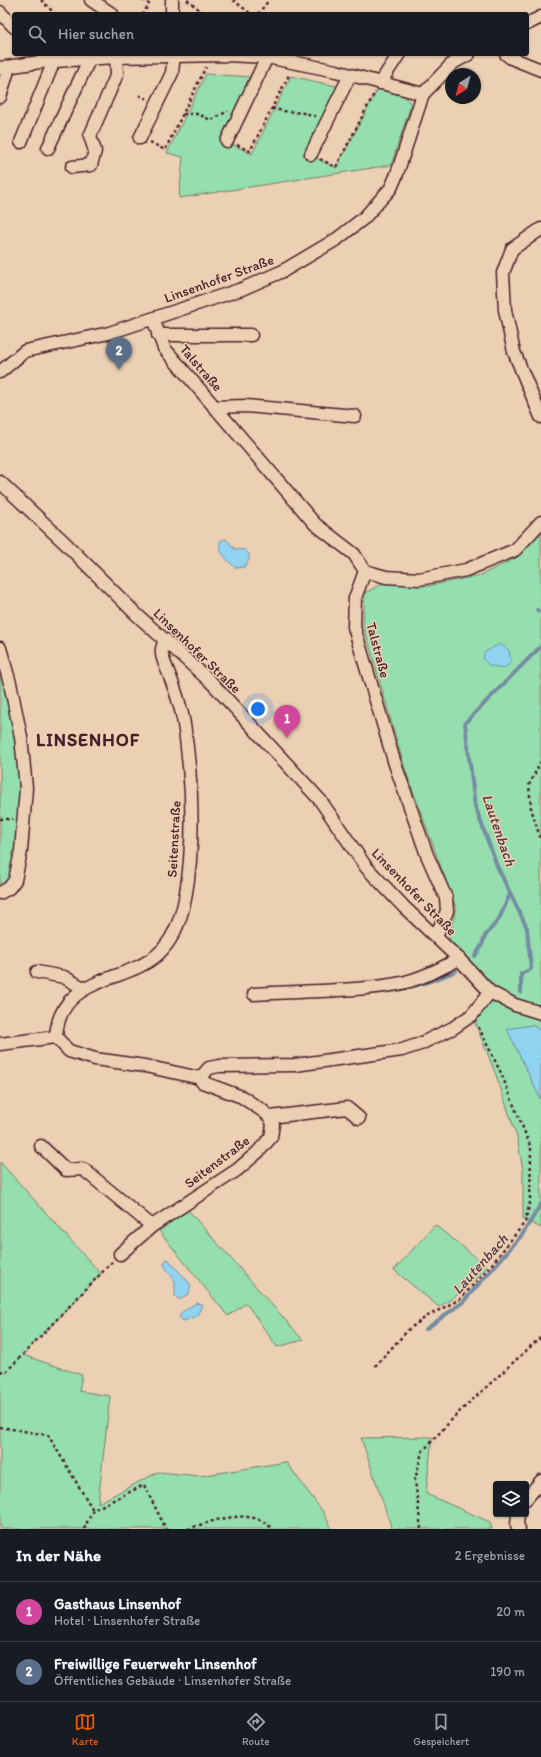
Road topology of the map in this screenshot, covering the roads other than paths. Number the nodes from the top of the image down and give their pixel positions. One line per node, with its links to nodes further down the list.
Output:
1 (91, 0): 4 (street)
2 (172, 0): 5 (street)
3 (0, 12): 8 (street)
4 (109, 12)
5 (172, 12)
6 (541, 17): 7 (street)
7 (529, 23)
8 (12, 25)
9 (130, 56): 15 (street)
10 (174, 56): 26 (street)
11 (212, 56): 16 (street)
12 (395, 56): 23 (street)
13 (465, 56): 24 (street, Linsenhofer Straße)
14 (508, 56): 21 (street)
15 (116, 57): 18 (street); 31 (street)
16 (267, 57): 22 (street); 27 (street)
17 (39, 58): 19 (street); 20 (street)
18 (89, 60): 19 (street); 29 (street)
19 (54, 61): 28 (street)
20 (4, 68): 25 (street)
21 (541, 70)
22 (350, 75): 23 (street); 30 (street)
23 (380, 83): 24 (street)
24 (423, 94): 33 (street, Linsenhofer Straße)
25 (0, 97)
26 (140, 138)
27 (227, 140)
28 (21, 142)
29 (48, 148)
30 (311, 154)
31 (72, 167)
32 (541, 229): 39 (street)
33 (153, 319): 34 (street, Talstraße); 36 (street, Linsenhofer Straße)
34 (158, 335): 35 (street); 37 (street, Talstraße)
35 (251, 335)
36 (0, 372)
37 (214, 407): 38 (street); 42 (street, Talstraße)
38 (354, 416)
39 (541, 417)
40 (0, 482): 43 (street, Linsenhofer Straße)
41 (541, 522): 42 (street)
42 (365, 571): 46 (street, Talstraße)
43 (166, 640): 46 (street, Linsenhofer Straße); 49 (street, Seitenstraße)
44 (0, 648): 45 (street)
45 (0, 893)
46 (436, 936): 47 (street, Linsenhofer Straße)
47 (459, 959): 50 (street, Linsenhofer Straße); 51 (street)
48 (37, 972): 49 (street)
49 (84, 988): 53 (street)
50 (490, 992): 52 (street, Linsenhofer Straße); 55 (street)
51 (254, 994)
52 (541, 1013)
53 (56, 1037): 54 (street); 55 (street)
54 (0, 1044)
55 (200, 1078): 56 (street)
56 (270, 1117): 57 (street); 59 (street, Seitenstraße)
57 (359, 1118)
58 (41, 1146): 59 (street)
59 (152, 1226): 60 (street, Seitenstraße)
60 (120, 1254)
61 (541, 1481): 62 (street)
62 (529, 1495)
63 (518, 1517): 64 (street)
64 (519, 1529)

